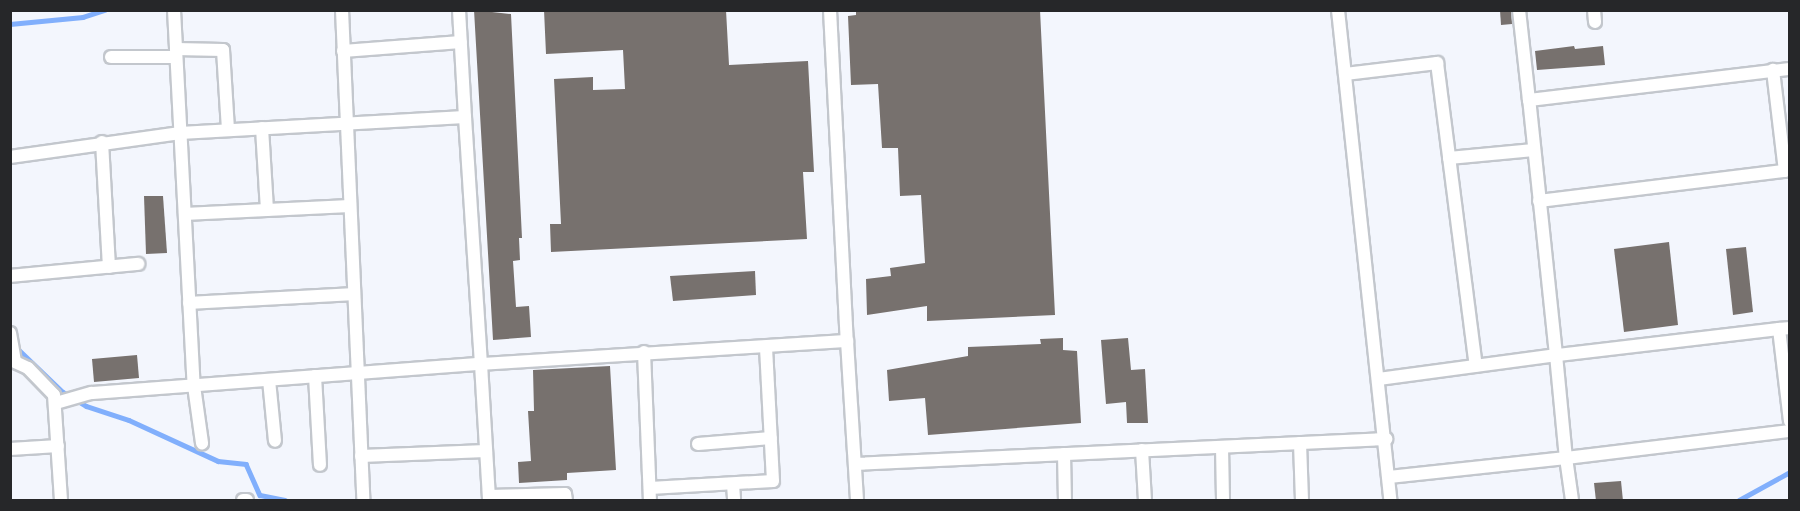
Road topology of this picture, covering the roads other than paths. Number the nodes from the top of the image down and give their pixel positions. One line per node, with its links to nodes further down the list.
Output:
1 (174, 10): 9 (street)
2 (342, 10): 8 (street)
3 (459, 10): 7 (street)
4 (830, 10): 35 (street)
5 (1338, 10): 13 (street)
6 (1519, 10): 14 (street)
7 (461, 42): 8 (street); 15 (street)
8 (343, 51): 16 (street)
9 (176, 53): 10 (street); 18 (street); 19 (street)
10 (111, 57)
11 (1790, 69): 12 (street)
12 (1773, 70): 14 (street); 24 (street)
13 (1345, 74): 23 (street); 44 (street)
14 (1529, 100): 21 (street)
15 (465, 117): 16 (street); 40 (street)
16 (346, 124): 17 (street); 25 (street)
17 (262, 128): 18 (street); 26 (street)
18 (228, 130): 19 (street)
19 (180, 133): 20 (street); 27 (street)
20 (102, 142): 22 (street); 29 (street)
21 (1534, 150): 23 (street); 24 (street)
22 (10, 157)
23 (1449, 158): 41 (street)
24 (1539, 201): 38 (street)
25 (349, 206): 26 (street); 31 (street)
26 (267, 210): 27 (street)
27 (185, 213): 32 (street)
28 (138, 264): 29 (street)
29 (109, 267): 30 (street)
30 (10, 276)
31 (354, 294): 32 (street); 42 (street)
32 (189, 303): 46 (street)
33 (1784, 329): 38 (street); 48 (street)
34 (10, 333): 39 (street)
35 (847, 341): 36 (street); 64 (street)
36 (766, 348): 37 (street); 50 (street)
37 (644, 352): 40 (street); 68 (street)
38 (1556, 356): 41 (street); 63 (street)
39 (13, 360): 47 (street)
40 (481, 364): 42 (street); 60 (street)
41 (1476, 366): 44 (street)
42 (357, 373): 43 (street); 62 (street)
43 (315, 376): 45 (street); 65 (street)
44 (1379, 379): 51 (street)
45 (269, 380): 46 (street); 52 (street)
46 (194, 386): 47 (street); 53 (street)
47 (68, 400): 56 (street)
48 (1790, 421)
49 (1790, 431): 63 (street)
50 (771, 438): 55 (street); 67 (street)
51 (1386, 439): 54 (street); 66 (street)
52 (275, 441)
53 (202, 443)
54 (1300, 443): 57 (street); 78 (street)
55 (698, 444)
56 (58, 446): 58 (street); 70 (street)
57 (1222, 447): 59 (street); 77 (street)
58 (10, 449)
59 (1142, 450): 61 (street); 76 (street)
60 (486, 451): 62 (street); 69 (street)
61 (1064, 454): 64 (street); 75 (street)
62 (361, 456): 71 (street)
63 (1566, 458): 66 (street); 80 (street)
64 (855, 464): 74 (street)
65 (320, 465)
66 (1389, 477): 79 (street)
67 (733, 483): 68 (street); 73 (street)
68 (650, 494)
69 (489, 498): 72 (street)
70 (61, 501)
71 (363, 501)
72 (566, 501)
73 (734, 501)
74 (857, 501)
75 (1065, 501)
76 (1144, 501)
77 (1223, 501)
78 (1302, 501)
79 (1390, 501)
80 (1572, 501)

